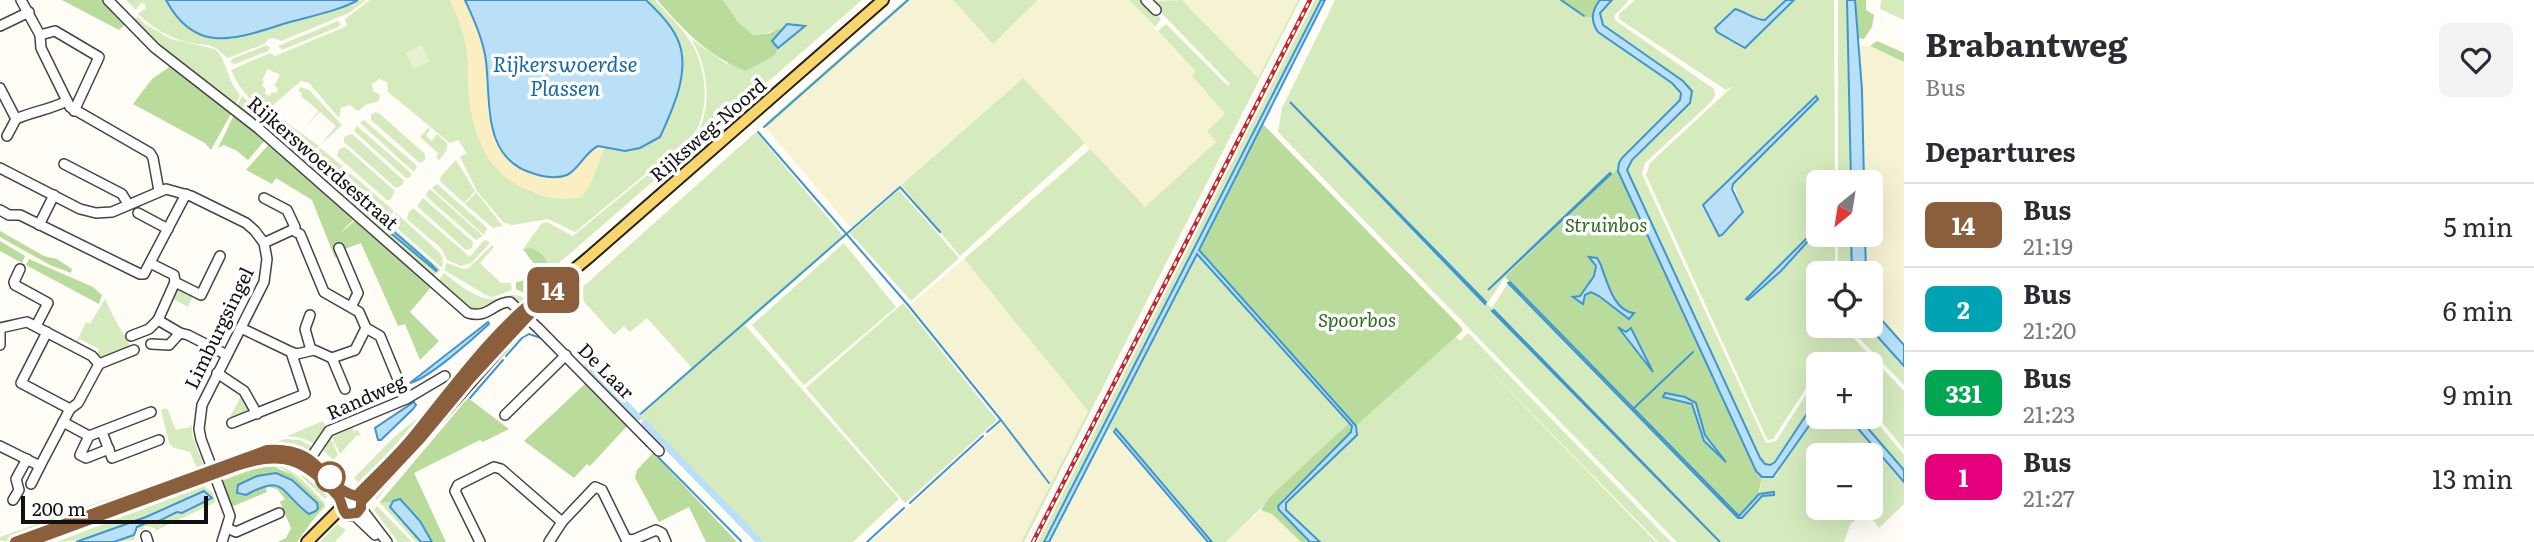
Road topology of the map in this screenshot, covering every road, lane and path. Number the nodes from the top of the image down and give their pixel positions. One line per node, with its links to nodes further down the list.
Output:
1 (21, 0): 6 (street)
2 (108, 0): 34 (street, Rijkerswoerdsestraat)
3 (883, 0): 34 (main road, Rijksweg-Noord)
4 (1146, 0): 5 (street)
5 (1156, 9)
6 (29, 12): 7 (street); 8 (street)
7 (0, 26)
8 (40, 35): 10 (street); 11 (street)
9 (0, 88): 12 (street)
10 (67, 101): 11 (street); 12 (street)
11 (74, 111): 16 (street)
12 (16, 119): 13 (street)
13 (7, 136)
14 (64, 164): 20 (street)
15 (0, 169): 18 (street)
16 (159, 191): 17 (street); 20 (street)
17 (186, 194): 24 (street); 26 (street)
18 (54, 195): 20 (street); 23 (street)
19 (264, 198): 25 (street)
20 (128, 204)
21 (0, 210): 23 (street)
22 (138, 213): 24 (street)
23 (39, 225): 29 (street)
24 (167, 229): 29 (street)
25 (292, 230): 26 (street); 32 (street)
26 (264, 243): 37 (street, Limburgsingel)
27 (339, 248): 32 (street)
28 (220, 256): 31 (street)
29 (150, 263): 31 (street)
30 (20, 269): 36 (street)
31 (175, 282): 35 (street)
32 (351, 307): 38 (street)
33 (310, 315): 45 (street)
34 (523, 315): 49 (street, De Laar); 74 (main road, Rijksweg-Noord)
35 (158, 320): 41 (street); 42 (street)
36 (36, 326): 39 (street); 40 (street)
37 (242, 328): 47 (street); 48 (street, Limburgsingel)
38 (366, 328): 50 (street); 55 (street)
39 (0, 329): 44 (street)
40 (47, 332): 51 (street); 56 (street)
41 (180, 334): 43 (street); 48 (street)
42 (131, 336)
43 (151, 344)
44 (0, 345)
45 (311, 349): 47 (street); 50 (street)
46 (134, 350): 51 (street)
47 (291, 352): 58 (street)
48 (227, 355): 52 (street, Limburgsingel)
49 (566, 355): 59 (street); 67 (street, De Laar)
50 (332, 359): 54 (street)
51 (99, 364): 56 (street)
52 (217, 373): 58 (street); 71 (street, Limburgsingel)
53 (445, 376): 55 (street, Randweg)
54 (345, 389)
55 (406, 400): 69 (street, Randweg)
56 (70, 409): 60 (street)
57 (151, 412): 62 (street)
58 (257, 414): 61 (street)
59 (505, 415)
60 (63, 422): 63 (street); 70 (street)
61 (232, 423)
62 (102, 432): 63 (street); 66 (street)
63 (89, 436): 66 (street)
64 (159, 440): 66 (street)
65 (0, 446): 68 (street)
66 (109, 449)
67 (659, 451)
68 (27, 459): 70 (street); 73 (street)
69 (307, 463): 71 (street); 74 (street)
70 (40, 466): 72 (street)
71 (214, 471): 77 (street, Limburgsingel); 78 (street); 79 (street)
72 (31, 484)
73 (13, 500)
74 (351, 505): 81 (main road); 82 (main road); 83 (street); 84 (street)
75 (279, 513): 77 (street)
76 (562, 522): 85 (street); 86 (street); 87 (street)
77 (227, 528): 80 (street)
78 (15, 542)
79 (29, 542)
80 (222, 542)
81 (307, 542)
82 (317, 542)
83 (380, 542)
84 (387, 542)
85 (480, 542)
86 (550, 542)
87 (666, 542)

